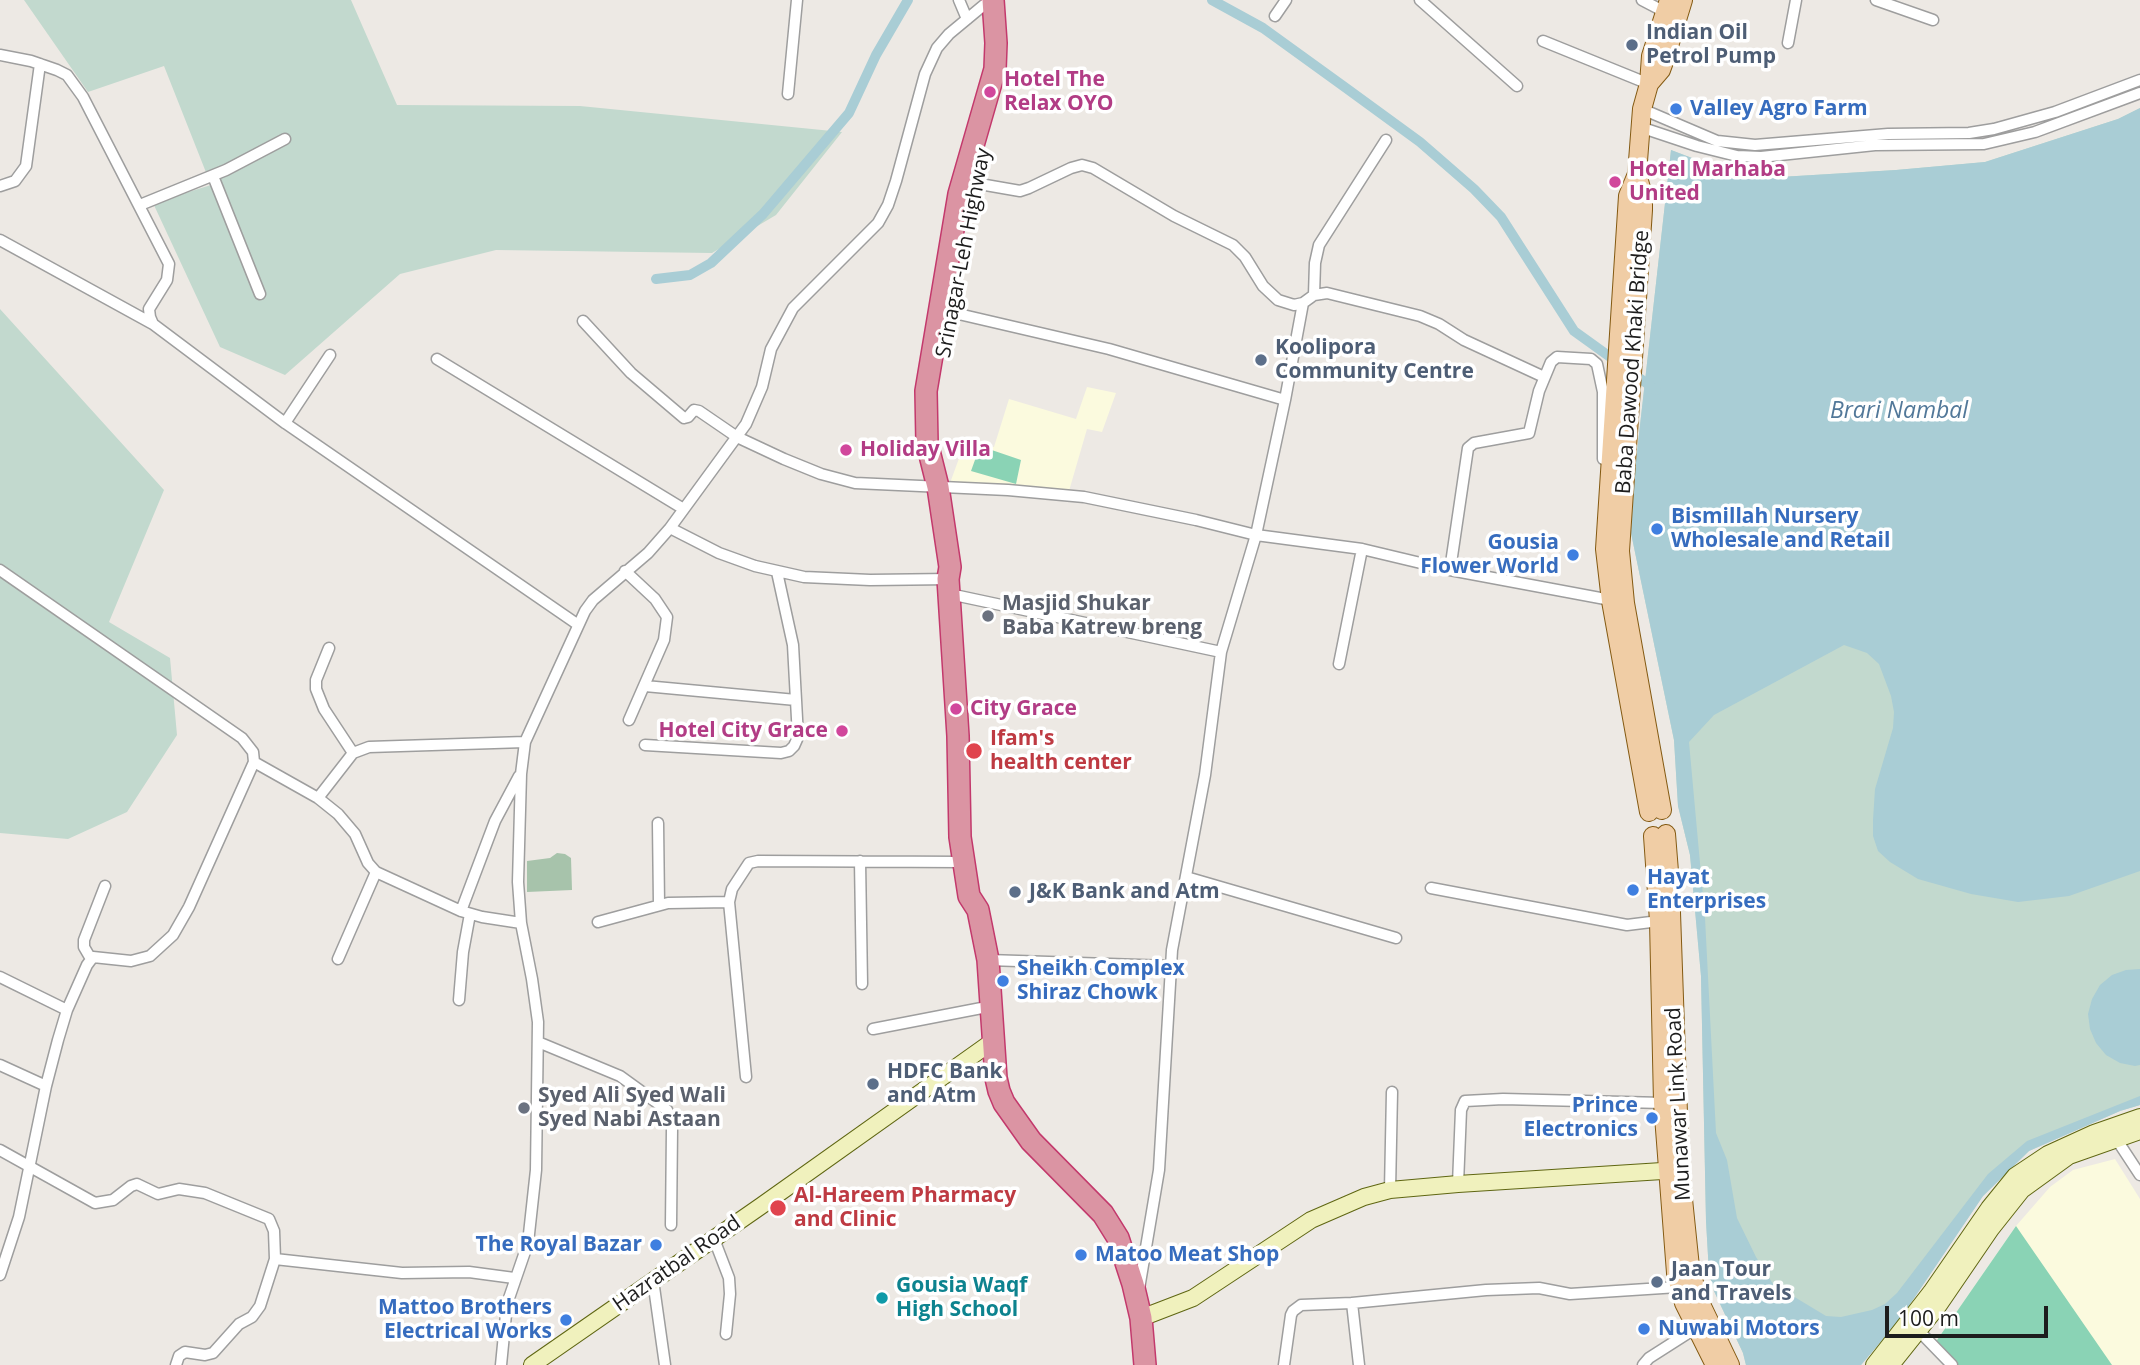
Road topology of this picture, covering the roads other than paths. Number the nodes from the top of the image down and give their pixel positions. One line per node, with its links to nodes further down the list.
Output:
1 (797, 0): 23 (street)
2 (959, 0): 13 (street)
3 (992, 0): 13 (street); 46 (highway)
4 (1004, 0): 30 (highway, Srinagar-Leh Highway)
5 (1286, 0): 12 (street)
6 (1420, 0): 21 (street)
7 (1642, 0): 11 (street)
8 (1683, 0): 20 (main road)
9 (1796, 0): 16 (street)
10 (1876, 0): 14 (street)
11 (1667, 6): 20 (main road)
12 (1275, 16)
13 (967, 19): 45 (street)
14 (1933, 20)
15 (1544, 41): 20 (street)
16 (1788, 43)
17 (0, 55): 18 (street)
18 (40, 64): 31 (street); 32 (street)
19 (2140, 80): 25 (street)
20 (1649, 84): 24 (main road)
21 (1517, 86)
22 (2140, 93): 25 (street)
23 (788, 94)
24 (1642, 108): 25 (street); 26 (main road)
25 (2057, 117): 26 (street)
26 (1640, 127): 51 (main road, Baba Dawood Khaki Bridge)
27 (285, 139): 29 (street)
28 (1387, 140): 35 (street)
29 (213, 176): 32 (street); 34 (street)
30 (974, 183): 36 (street); 37 (highway, Srinagar-Leh Highway)
31 (0, 186)
32 (140, 205): 39 (street)
33 (0, 240): 39 (street)
34 (260, 294)
35 (1314, 295): 36 (street); 42 (street)
36 (1303, 303): 43 (street)
37 (950, 312): 43 (street); 46 (highway, Srinagar-Leh Highway)
38 (583, 321): 45 (street)
39 (153, 324): 44 (street)
40 (330, 355): 44 (street)
41 (437, 359): 47 (street)
42 (1544, 377): 51 (street); 53 (street)
43 (1285, 400): 49 (street)
44 (285, 424): 58 (street)
45 (737, 437): 46 (street); 47 (street)
46 (936, 476): 49 (street); 56 (highway)
47 (682, 508): 48 (street)
48 (670, 528): 54 (street); 55 (street)
49 (1256, 535): 50 (street); 60 (street)
50 (1362, 549): 53 (street); 61 (street)
51 (1610, 553): 57 (main road)
52 (0, 570): 68 (street)
53 (1450, 570): 57 (street)
54 (625, 571): 58 (street); 62 (street)
55 (777, 572): 56 (street); 63 (street)
56 (954, 580): 60 (street); 75 (highway); 82 (highway)
57 (1618, 602): 71 (main road)
58 (577, 624): 65 (street)
59 (328, 648): 67 (street)
60 (1221, 652): 77 (street)
61 (1339, 664)
62 (645, 686): 63 (street); 64 (street)
63 (796, 699): 66 (street)
64 (629, 720)
65 (525, 742): 67 (street); 69 (street)
66 (645, 744)
67 (353, 753): 70 (street)
68 (254, 762): 70 (street); 88 (street)
69 (521, 774): 83 (street); 86 (street)
70 (318, 798): 76 (street)
71 (1655, 811)
72 (658, 823): 81 (street)
73 (1659, 835): 84 (main road, Munawar Link Road)
74 (860, 861): 75 (street); 80 (street); 93 (street)
75 (963, 862): 82 (highway)
76 (376, 872): 83 (street); 89 (street)
77 (1186, 877): 87 (street); 91 (street)
78 (105, 886): 88 (street)
79 (1431, 888): 84 (street)
80 (729, 902): 81 (street); 101 (street)
81 (659, 905): 85 (street)
82 (978, 910): 90 (highway)
83 (466, 913): 86 (street); 94 (street)
84 (1665, 920): 104 (main road, Munawar Link Road); 110 (main road, Munawar Link Road)
85 (598, 922)
86 (521, 923): 99 (street)
87 (1396, 938)
88 (91, 959): 96 (street)
89 (338, 959)
90 (988, 960): 91 (street); 95 (highway)
91 (1170, 966): 122 (street)
92 (0, 977): 96 (street)
93 (862, 984)
94 (459, 1000)
95 (992, 1006): 97 (street); 98 (highway)
96 (67, 1010): 102 (street)
97 (873, 1029)
98 (993, 1041): 115 (street, Hazratbal Road); 122 (highway)
99 (538, 1042): 114 (street); 118 (street)
100 (0, 1065): 102 (street)
101 (746, 1077)
102 (46, 1086): 109 (street)
103 (1392, 1092): 113 (street)
104 (1663, 1103): 110 (main road, Munawar Link Road); 112 (street)
105 (2140, 1117): 107 (street)
106 (2140, 1131): 107 (street)
107 (2113, 1133): 111 (street); 124 (street); 136 (street)
108 (0, 1150): 109 (street)
109 (28, 1167): 116 (street); 117 (street)
110 (1673, 1170): 112 (street); 120 (main road, Munawar Link Road); 135 (main road, Munawar Link Road)
111 (2140, 1175)
112 (1458, 1184): 113 (street)
113 (1390, 1190): 122 (street)
114 (671, 1225)
115 (714, 1239): 119 (street, Hazratbal Road); 125 (street)
116 (275, 1259): 118 (street); 126 (street)
117 (0, 1275)
118 (514, 1278): 127 (street)
119 (653, 1280): 128 (street, Hazratbal Road); 129 (street)
120 (1678, 1287): 121 (street); 123 (main road, Munawar Link Road)
121 (1352, 1303): 131 (street); 132 (street)
122 (1139, 1310): 130 (highway)
123 (1696, 1328): 133 (street); 134 (main road, Munawar Link Road)
124 (1919, 1331): 137 (street); 138 (street)
125 (726, 1334)
126 (177, 1365)
127 (501, 1365)
128 (532, 1365)
129 (664, 1365)
130 (1145, 1365)
131 (1284, 1365)
132 (1360, 1365)
133 (1643, 1365)
134 (1716, 1365)
135 (1730, 1365)
136 (1874, 1365)
137 (1891, 1365)
138 (1952, 1365)

